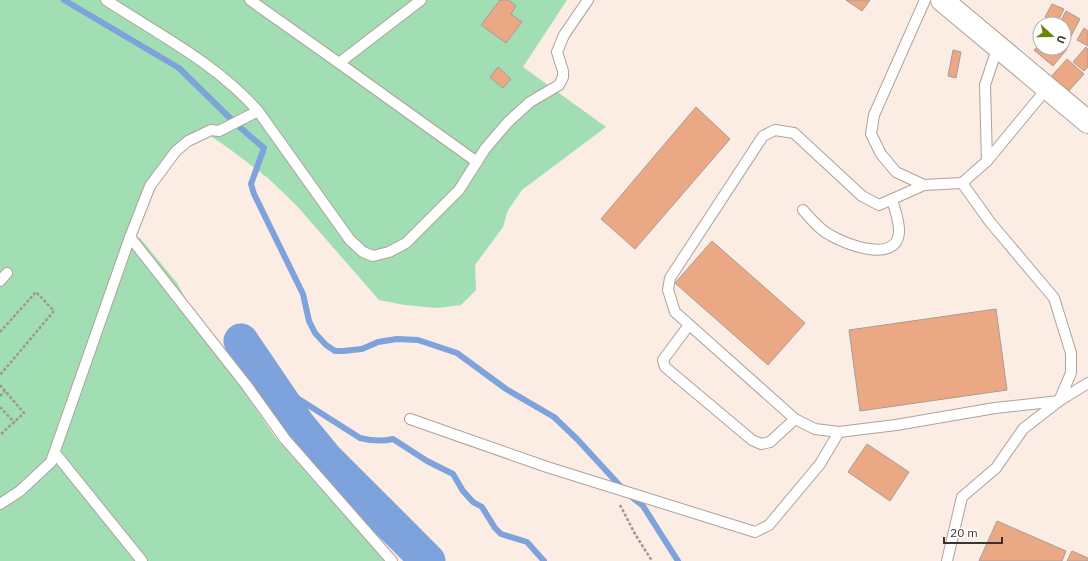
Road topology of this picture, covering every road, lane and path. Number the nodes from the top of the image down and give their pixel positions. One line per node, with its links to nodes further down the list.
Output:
1 (106, 0): 10 (lane)
2 (250, 0): 8 (lane)
3 (422, 0): 8 (lane)
4 (588, 0): 13 (lane)
5 (925, 0): 15 (lane)
6 (942, 0): 7 (main road)
7 (998, 46): 9 (main road); 12 (lane)
8 (339, 63): 13 (lane)
9 (1048, 87): 11 (main road); 12 (lane)
10 (258, 110): 13 (lane); 18 (lane)
11 (1088, 122)
12 (988, 161): 14 (lane)
13 (477, 162)
14 (962, 183): 15 (lane); 28 (lane)
15 (924, 184): 16 (lane)
16 (892, 200): 17 (lane); 21 (lane)
17 (803, 210)
18 (130, 237): 35 (lane); 39 (lane)
19 (7, 273): 20 (lane)
20 (0, 281)
21 (689, 325): 31 (lane); 31 (lane)
22 (0, 332): 23 (path)
23 (0, 375)
24 (1088, 383): 28 (lane)
25 (0, 385): 26 (path)
26 (6, 391): 27 (path); 32 (path)
27 (0, 396)
28 (1058, 401): 33 (lane); 41 (lane)
29 (0, 407): 32 (path)
30 (410, 419): 36 (lane)
31 (795, 419): 33 (lane)
32 (15, 423): 34 (path)
33 (839, 432): 36 (lane)
34 (0, 435)
35 (55, 453): 37 (lane); 38 (lane)
36 (614, 488): 40 (path)
37 (0, 504)
38 (142, 561)
39 (392, 561)
40 (652, 561)
41 (947, 561)

